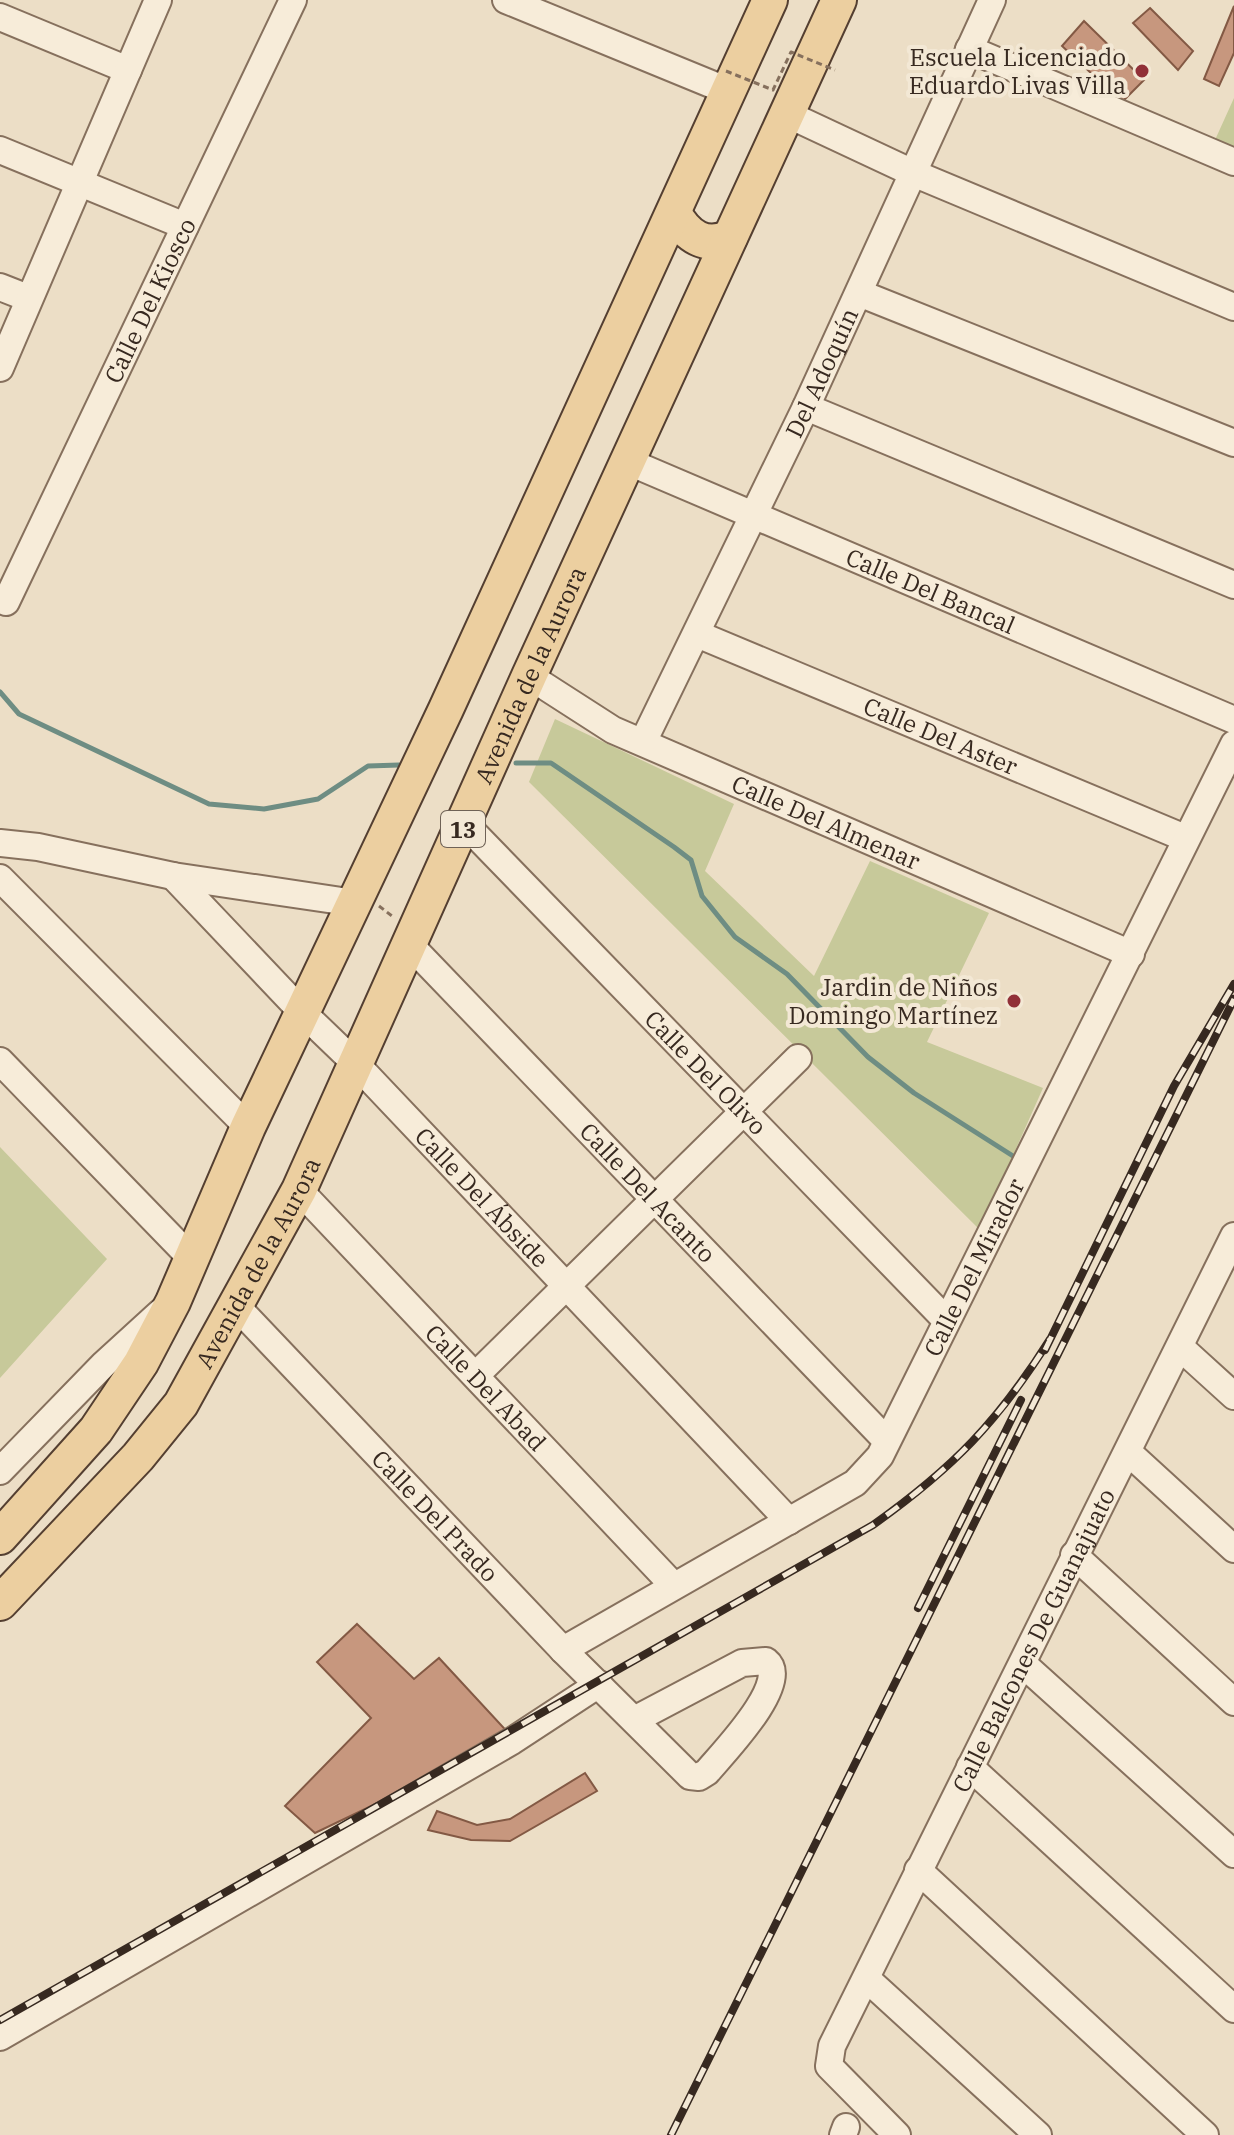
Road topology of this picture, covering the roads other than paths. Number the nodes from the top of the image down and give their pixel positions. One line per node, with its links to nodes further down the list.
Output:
1 (158, 0): 9 (street)
2 (293, 0): 17 (street, Calle Del Kiosco)
3 (506, 0): 10 (street)
4 (770, 0): 10 (main road)
5 (839, 0): 11 (main road, Avenida de la Aurora / 13)
6 (992, 0): 8 (street, Del Adoquín)
7 (0, 17): 9 (street)
8 (969, 49): 13 (street); 14 (street, Del Adoquín)
9 (128, 70): 15 (street)
10 (727, 81): 16 (main road)
11 (787, 114): 14 (street); 18 (main road, Avenida de la Aurora / 13)
12 (0, 150): 15 (street)
13 (1234, 162)
14 (913, 173): 20 (street, Del Adoquín); 22 (street)
15 (79, 182): 17 (street); 21 (street)
16 (674, 213): 18 (main road); 40 (main road)
17 (185, 226): 29 (street, Calle Del Kiosco)
18 (730, 237): 26 (main road, Avenida de la Aurora / 13)
19 (0, 287): 21 (street)
20 (859, 293): 24 (street, Del Adoquín); 25 (street)
21 (28, 298): 23 (street)
22 (1234, 307)
23 (0, 368)
24 (806, 407): 27 (street, Del Adoquín); 28 (street)
25 (1234, 443)
26 (629, 462): 27 (street, Calle Del Bancal); 31 (main road, Avenida de la Aurora / 13)
27 (752, 517): 30 (street, Del Adoquín); 32 (street, Calle Del Bancal)
28 (1234, 585)
29 (6, 602)
30 (697, 634): 33 (street, Del Adoquín); 36 (street, Calle Del Aster)
31 (529, 676): 33 (street, Calle Del Almenar); 35 (main road, Avenida de la Aurora / 13)
32 (1234, 720)
33 (644, 740): 42 (street, Calle Del Almenar)
34 (1234, 744): 36 (street, Calle Del Mirador)
35 (465, 824): 41 (main road, Avenida de la Aurora / 13); 47 (street, Calle Del Olivo)
36 (1185, 838): 42 (street, Calle Del Mirador)
37 (0, 843): 38 (street)
38 (173, 876): 40 (street); 43 (street, Calle Del Ábside)
39 (0, 878): 48 (street)
40 (358, 897): 43 (main road)
41 (411, 938): 46 (main road, Avenida de la Aurora / 13); 50 (street, Calle Del Acanto)
42 (1131, 954): 56 (street, Calle Del Mirador)
43 (303, 1013): 46 (street, Calle Del Ábside); 48 (main road)
44 (798, 1058): 47 (street)
45 (0, 1061): 52 (street)
46 (355, 1063): 49 (main road, Avenida de la Aurora / 13); 53 (street, Calle Del Ábside)
47 (746, 1111): 50 (street); 56 (street, Calle Del Olivo)
48 (248, 1127): 52 (main road)
49 (299, 1190): 55 (main road, Avenida de la Aurora / 13); 58 (street, Calle Del Abad)
50 (654, 1195): 53 (street); 60 (street, Calle Del Acanto)
51 (1233, 1240): 57 (street, Calle Balcones De Guanajuato)
52 (192, 1259): 54 (main road)
53 (565, 1285): 58 (street); 65 (street, Calle Del Ábside)
54 (173, 1302): 61 (street); 64 (main road)
55 (237, 1307): 70 (main road, Avenida de la Aurora / 13); 71 (street, Calle Del Prado)
56 (946, 1320): 60 (street, Calle Del Mirador)
57 (1180, 1347): 59 (street); 62 (street, Calle Balcones De Guanajuato)
58 (476, 1375): 69 (street, Calle Del Abad)
59 (1234, 1396)
60 (886, 1440): 65 (street, Calle Del Mirador)
61 (23, 1447): 63 (street); 64 (street)
62 (1128, 1452): 67 (street); 68 (street, Calle Balcones De Guanajuato)
63 (0, 1471)
64 (56, 1477): 66 (main road)
65 (789, 1521): 69 (street, Calle Del Mirador)
66 (0, 1537)
67 (1234, 1549)
68 (1074, 1555): 72 (street, Calle Balcones De Guanajuato); 74 (street)
69 (673, 1585): 71 (street, Calle Del Mirador)
70 (0, 1603)
71 (563, 1650): 73 (street, Calle Del Prado)
72 (1023, 1664): 76 (street, Calle Balcones De Guanajuato); 77 (street)
73 (599, 1684): 75 (street, Calle Del Prado); 81 (street)
74 (1234, 1702)
75 (636, 1719): 75 (street, Calle Del Prado)
76 (970, 1767): 78 (street, Calle Balcones De Guanajuato); 80 (street)
77 (1234, 1854)
78 (918, 1870): 79 (street, Calle Balcones De Guanajuato); 84 (street)
79 (867, 1979): 82 (street, Calle Balcones De Guanajuato); 83 (street)
80 (1234, 2009)
81 (0, 2037)
82 (897, 2135)
83 (1038, 2135)
84 (1205, 2135)

